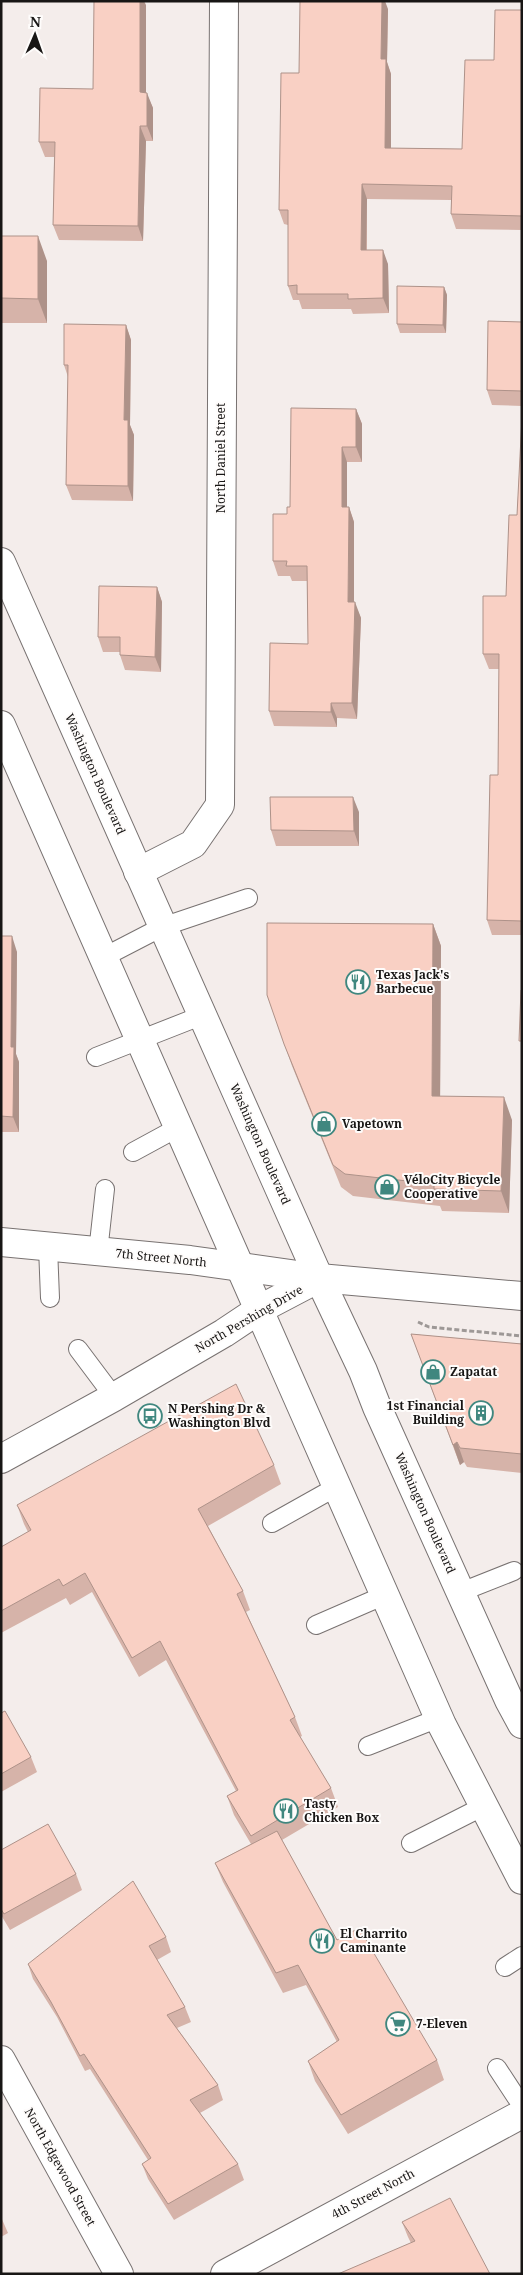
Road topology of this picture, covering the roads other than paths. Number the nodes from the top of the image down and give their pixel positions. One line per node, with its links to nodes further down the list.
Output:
1 (224, 1): 4 (main road, North Daniel Street)
2 (1, 562): 4 (main road, Washington Boulevard)
3 (1, 725): 7 (main road)
4 (138, 872): 6 (main road, Washington Boulevard)
5 (248, 898): 6 (lane)
6 (162, 928): 7 (lane); 8 (main road, Washington Boulevard)
7 (104, 957): 9 (main road)
8 (203, 1015): 9 (lane); 18 (main road, Washington Boulevard)
9 (142, 1041): 10 (lane); 11 (main road)
10 (96, 1058)
11 (179, 1126): 12 (lane); 17 (main road)
12 (133, 1152)
13 (105, 1189): 16 (lane)
14 (1, 1242): 15 (main road, 7th Street North)
15 (48, 1247): 16 (main road, 7th Street North); 20 (lane)
16 (98, 1252): 17 (main road, 7th Street North)
17 (242, 1267): 18 (main road, 7th Street North); 21 (main road)
18 (319, 1278): 19 (main road); 21 (main road, North Pershing Drive); 28 (main road, Washington Boulevard)
19 (522, 1296)
20 (50, 1298)
21 (260, 1309): 23 (main road, North Pershing Drive); 25 (main road)
22 (78, 1349): 23 (lane)
23 (114, 1397): 24 (main road, North Pershing Drive)
24 (1, 1460)
25 (338, 1486): 26 (lane); 29 (main road)
26 (272, 1523)
27 (514, 1571): 28 (lane)
28 (461, 1592): 32 (main road, Washington Boulevard)
29 (385, 1595): 30 (lane); 31 (main road)
30 (316, 1625)
31 (439, 1718): 33 (lane); 34 (main road)
32 (522, 1724)
33 (368, 1746)
34 (484, 1806): 35 (lane); 36 (main road)
35 (411, 1843)
36 (522, 1880)
37 (522, 1956): 38 (lane)
38 (505, 1967)
39 (1, 2060): 43 (main road, North Edgewood Street)
40 (498, 2068): 41 (lane)
41 (522, 2106)
42 (522, 2114): 44 (main road, 4th Street North)
43 (119, 2274)
44 (225, 2274)

